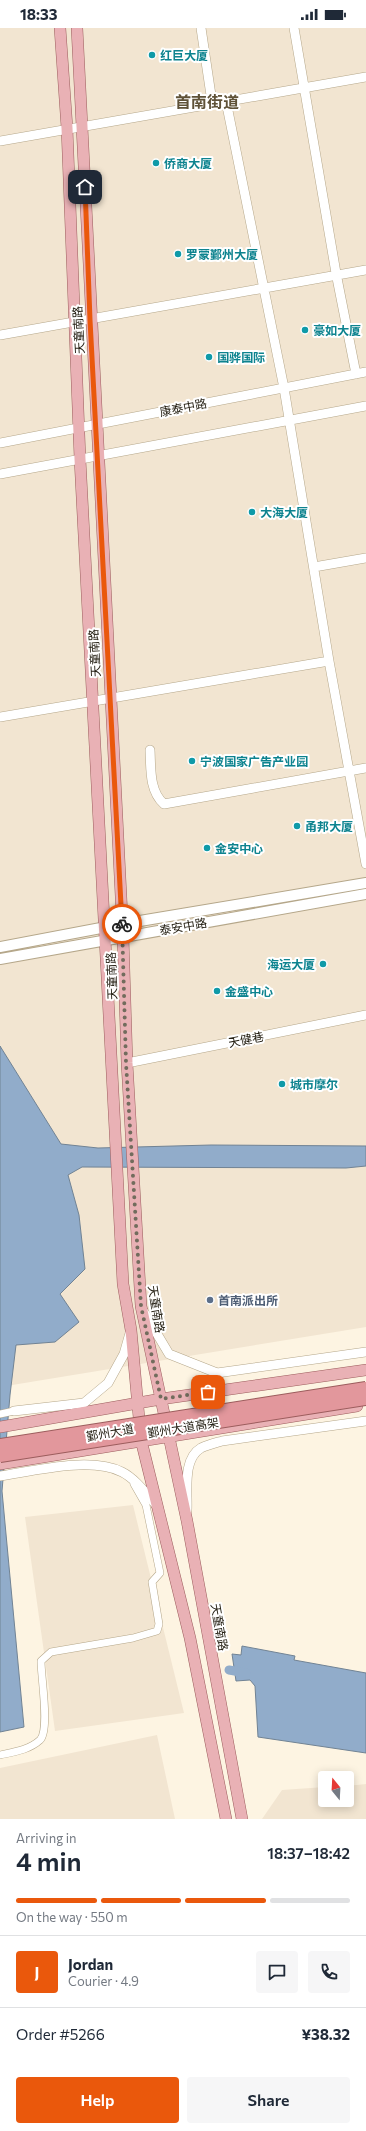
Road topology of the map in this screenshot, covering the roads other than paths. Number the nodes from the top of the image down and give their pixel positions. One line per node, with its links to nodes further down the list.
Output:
1 (60, 28): 10 (main road, 天童南路)
2 (77, 28): 9 (main road, 天童南路)
3 (200, 28): 8 (street)
4 (294, 28): 6 (street)
5 (366, 76): 6 (street)
6 (303, 87): 7 (street); 13 (street)
7 (226, 101): 8 (street); 14 (street)
8 (212, 102): 9 (street)
9 (83, 125): 10 (street); 15 (main road, 天童南路)
10 (67, 128): 11 (street); 16 (main road, 天童南路)
11 (0, 140)
12 (366, 270): 13 (street)
13 (336, 275): 14 (street); 19 (street)
14 (264, 288): 15 (street); 20 (street)
15 (90, 320): 16 (street); 23 (main road, 天童南路)
16 (75, 323): 17 (street); 24 (main road, 天童南路)
17 (0, 335)
18 (366, 372): 19 (street, 康泰中路)
19 (356, 374): 20 (street, 康泰中路)
20 (284, 388): 22 (street); 23 (street, 康泰中路)
21 (366, 406): 22 (street)
22 (290, 420): 26 (street); 30 (street)
23 (96, 424): 24 (street, 康泰中路); 26 (main road, 天童南路)
24 (79, 428): 25 (street, 康泰中路); 27 (main road, 天童南路)
25 (0, 444)
26 (98, 455): 27 (street); 32 (main road, 天童南路)
27 (80, 458): 28 (street); 33 (main road, 天童南路)
28 (0, 474)
29 (366, 558): 30 (street)
30 (314, 567): 31 (street)
31 (329, 660): 32 (street); 37 (street)
32 (110, 699): 33 (street); 41 (main road, 天童南路)
33 (93, 701): 34 (street); 42 (main road, 天童南路)
34 (0, 717)
35 (150, 750): 37 (street)
36 (366, 768): 37 (street)
37 (350, 770): 38 (street)
38 (366, 864)
39 (366, 883): 41 (main road, 泰安中路)
40 (366, 894): 43 (main road, 泰安中路)
41 (122, 924): 42 (main road, 泰安中路); 43 (main road, 天童南路)
42 (105, 927): 44 (main road, 天童南路); 45 (main road, 泰安中路)
43 (123, 936): 44 (main road, 泰安中路); 48 (main road, 天童南路)
44 (106, 940): 46 (main road, 泰安中路); 50 (main road, 天童南路)
45 (0, 947)
46 (0, 959)
47 (366, 1015): 48 (street, 天健巷)
48 (126, 1063): 49 (main road, 天童南路)
49 (141, 1306): 51 (street); 54 (main road, 天童南路)
50 (131, 1330): 56 (main road, 天童南路); 58 (street)
51 (366, 1352)
52 (366, 1370): 54 (main road, 鄞州大道)
53 (366, 1388): 64 (highway, 鄞州大道高架, bridge)
54 (161, 1399): 56 (main road, 鄞州大道); 62 (main road, 天童南路)
55 (366, 1399): 65 (highway, 鄞州大道高架, bridge)
56 (136, 1403): 61 (main road, 鄞州大道); 63 (main road, 天童南路)
57 (366, 1405): 62 (main road, 鄞州大道)
58 (14, 1411): 59 (street)
59 (0, 1414)
60 (366, 1421): 69 (street)
61 (0, 1427)
62 (169, 1436): 63 (main road, 鄞州大道); 69 (main road, 天童南路)
63 (141, 1440): 66 (main road, 鄞州大道); 70 (main road, 天童南路)
64 (0, 1445)
65 (0, 1456)
66 (0, 1464)
67 (5, 1476): 68 (street)
68 (132, 1480): 70 (street); 71 (street)
69 (187, 1522): 73 (main road, 天童南路)
70 (162, 1526): 72 (main road, 天童南路)
71 (0, 1755)
72 (226, 1819)
73 (242, 1819)

